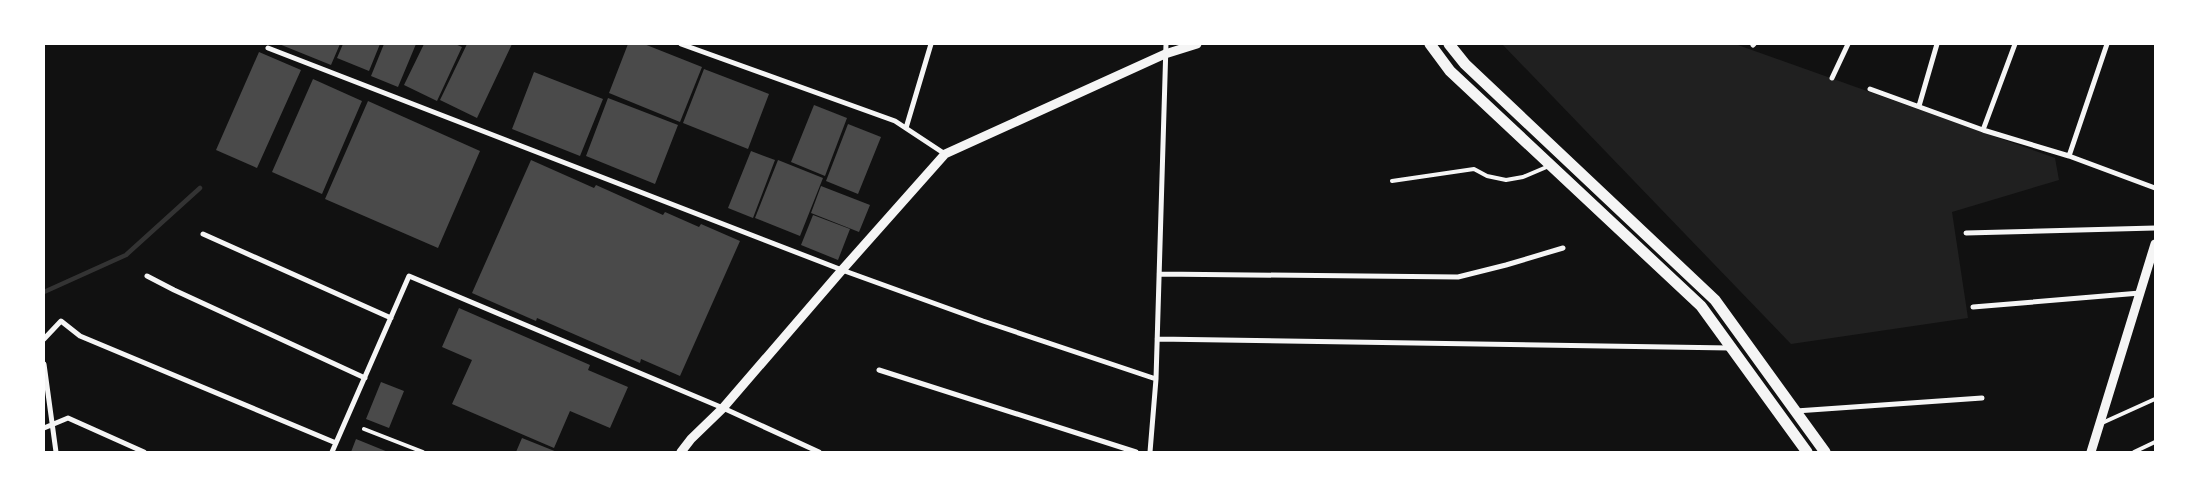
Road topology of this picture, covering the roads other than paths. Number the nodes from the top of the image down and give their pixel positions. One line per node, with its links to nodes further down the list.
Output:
1 (681, 44): 16 (street)
2 (931, 44): 16 (street)
3 (1166, 44): 12 (street)
4 (1197, 44): 12 (street)
5 (1430, 44): 20 (main road)
6 (1449, 44): 44 (main road)
7 (1848, 44): 13 (street)
8 (1937, 44): 15 (street)
9 (2015, 44): 17 (street)
10 (2107, 44): 19 (street)
11 (268, 48): 28 (street)
12 (1165, 54): 18 (street); 29 (street)
13 (1832, 78)
14 (1870, 89): 15 (street)
15 (1919, 106): 17 (street)
16 (906, 128): 18 (street)
17 (1983, 130): 19 (street)
18 (945, 154): 28 (street)
19 (2069, 156): 22 (street)
20 (1551, 165): 21 (lane); 36 (main road)
21 (1392, 181)
22 (2155, 188)
23 (2155, 228): 24 (street)
24 (1966, 233)
25 (203, 234): 33 (street)
26 (2155, 244): 31 (street)
27 (1563, 248): 29 (street)
28 (842, 270): 40 (street); 43 (street)
29 (1159, 274): 35 (street)
30 (147, 276): 39 (street)
31 (2140, 293): 32 (street); 45 (street)
32 (1973, 306)
33 (391, 318): 39 (street); 43 (street)
34 (44, 338): 50 (street)
35 (1157, 339): 36 (street); 40 (street)
36 (1731, 348): 59 (main road)
37 (44, 364): 46 (street)
38 (879, 370): 57 (street)
39 (365, 378): 50 (street)
40 (1156, 379): 58 (street)
41 (1982, 398): 44 (street)
42 (2155, 399): 45 (lane)
43 (724, 408): 55 (street); 56 (street)
44 (1796, 411): 60 (main road)
45 (2100, 424): 61 (street)
46 (53, 425): 47 (street); 51 (street); 52 (street)
47 (44, 428)
48 (364, 429): 54 (lane)
49 (2155, 442): 62 (lane)
50 (336, 444): 53 (street)
51 (56, 452)
52 (144, 452)
53 (332, 452)
54 (423, 452)
55 (681, 452)
56 (819, 452)
57 (1136, 452)
58 (1150, 452)
59 (1807, 452)
60 (1825, 452)
61 (2091, 452)
62 (2134, 452)

